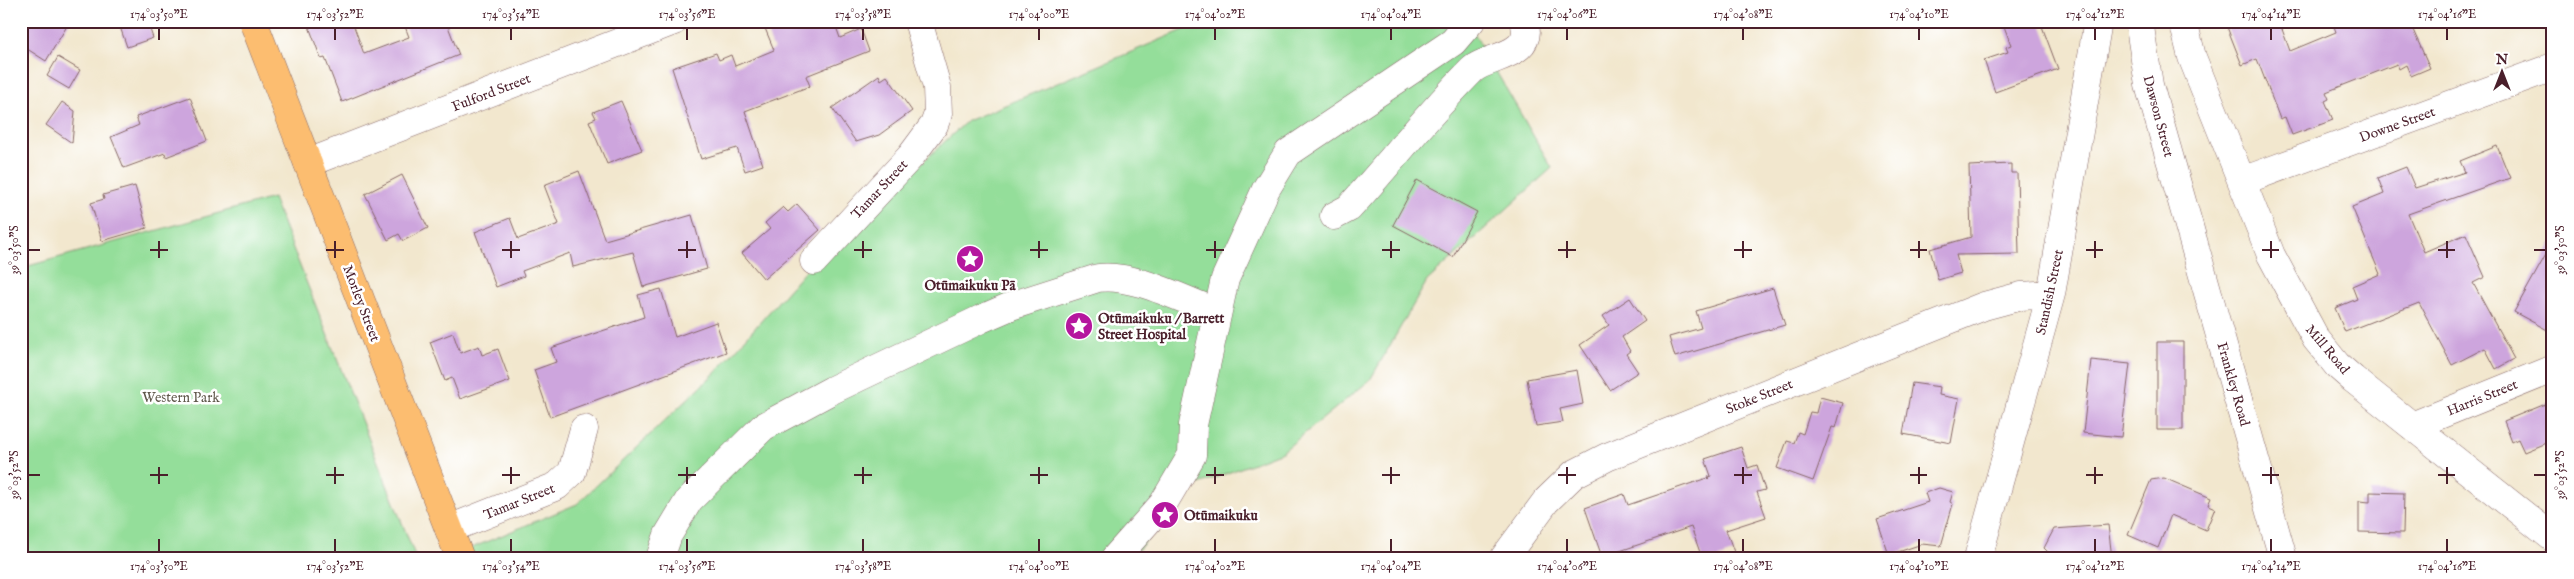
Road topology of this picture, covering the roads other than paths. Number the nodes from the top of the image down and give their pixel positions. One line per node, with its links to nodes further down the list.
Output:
1 (253, 21): 12 (main road, Morley Street)
2 (674, 21): 12 (street, Fulford Street)
3 (918, 21): 16 (street, Tamar Street)
4 (1470, 21): 18 (street)
5 (1524, 21): 15 (street)
6 (2098, 21): 17 (street, Standish Street)
7 (2139, 21): 14 (street, Dawson Street)
8 (2168, 21): 10 (street, Mill Road)
9 (2183, 21): 10 (street, Mill Road)
10 (2192, 57): 13 (street, Mill Road)
11 (2553, 67): 13 (street, Downe Street)
12 (308, 163): 22 (main road, Morley Street)
13 (2242, 182): 20 (street, Mill Road)
14 (2185, 210): 29 (street, Frankley Road)
15 (1334, 216)
16 (814, 261)
17 (2051, 294): 27 (street, Stoke Street); 28 (street, Standish Street)
18 (1216, 312): 25 (street); 26 (street)
19 (2553, 369): 20 (street, Harris Street)
20 (2412, 426): 23 (street, Mill Road)
21 (584, 429): 22 (street, Tamar Street)
22 (449, 529): 24 (main road, Morley Street)
23 (2553, 538)
24 (460, 558)
25 (660, 558)
26 (1115, 558)
27 (1504, 558)
28 (1978, 558)
29 (2283, 558)

